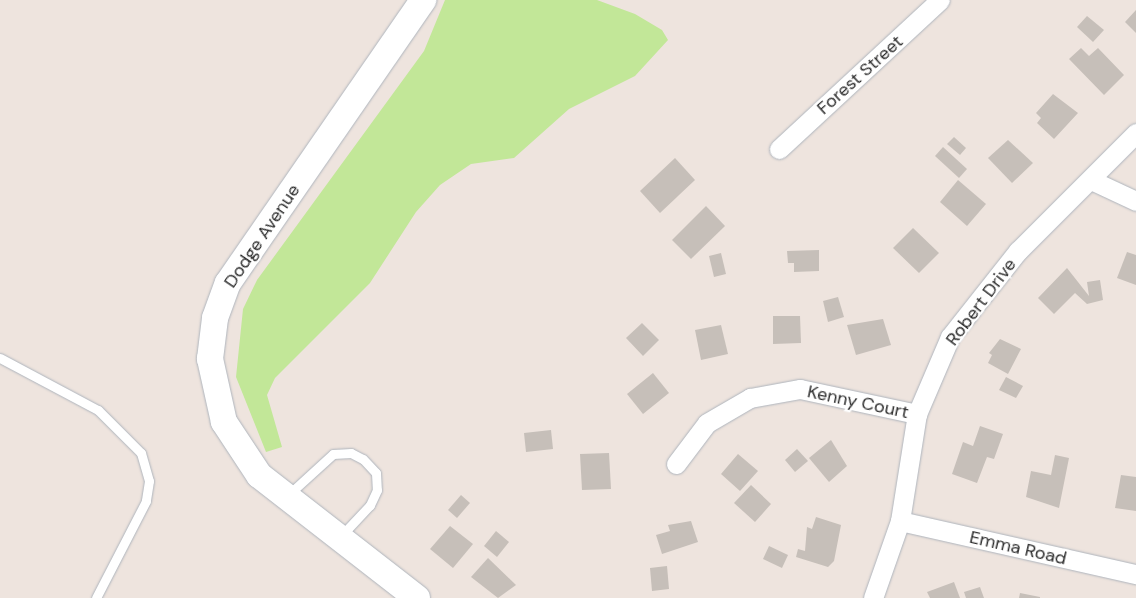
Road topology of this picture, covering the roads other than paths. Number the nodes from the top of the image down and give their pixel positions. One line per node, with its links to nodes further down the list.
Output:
1 (423, 0): 10 (main road, Dodge Avenue)
2 (940, 0): 4 (street, Forest Street)
3 (1136, 133): 5 (street, Robert Drive)
4 (779, 149)
5 (1091, 180): 6 (street); 8 (street, Robert Drive)
6 (1136, 201)
7 (0, 358): 14 (lane)
8 (917, 414): 9 (street, Kenny Court); 11 (street, Robert Drive)
9 (676, 464)
10 (286, 497): 12 (main road, Dodge Avenue); 12 (lane)
11 (900, 521): 13 (street, Emma Road); 16 (street, Robert Drive)
12 (341, 536): 15 (main road, Dodge Avenue)
13 (1136, 574)
14 (96, 598)
15 (417, 598)
16 (873, 598)

